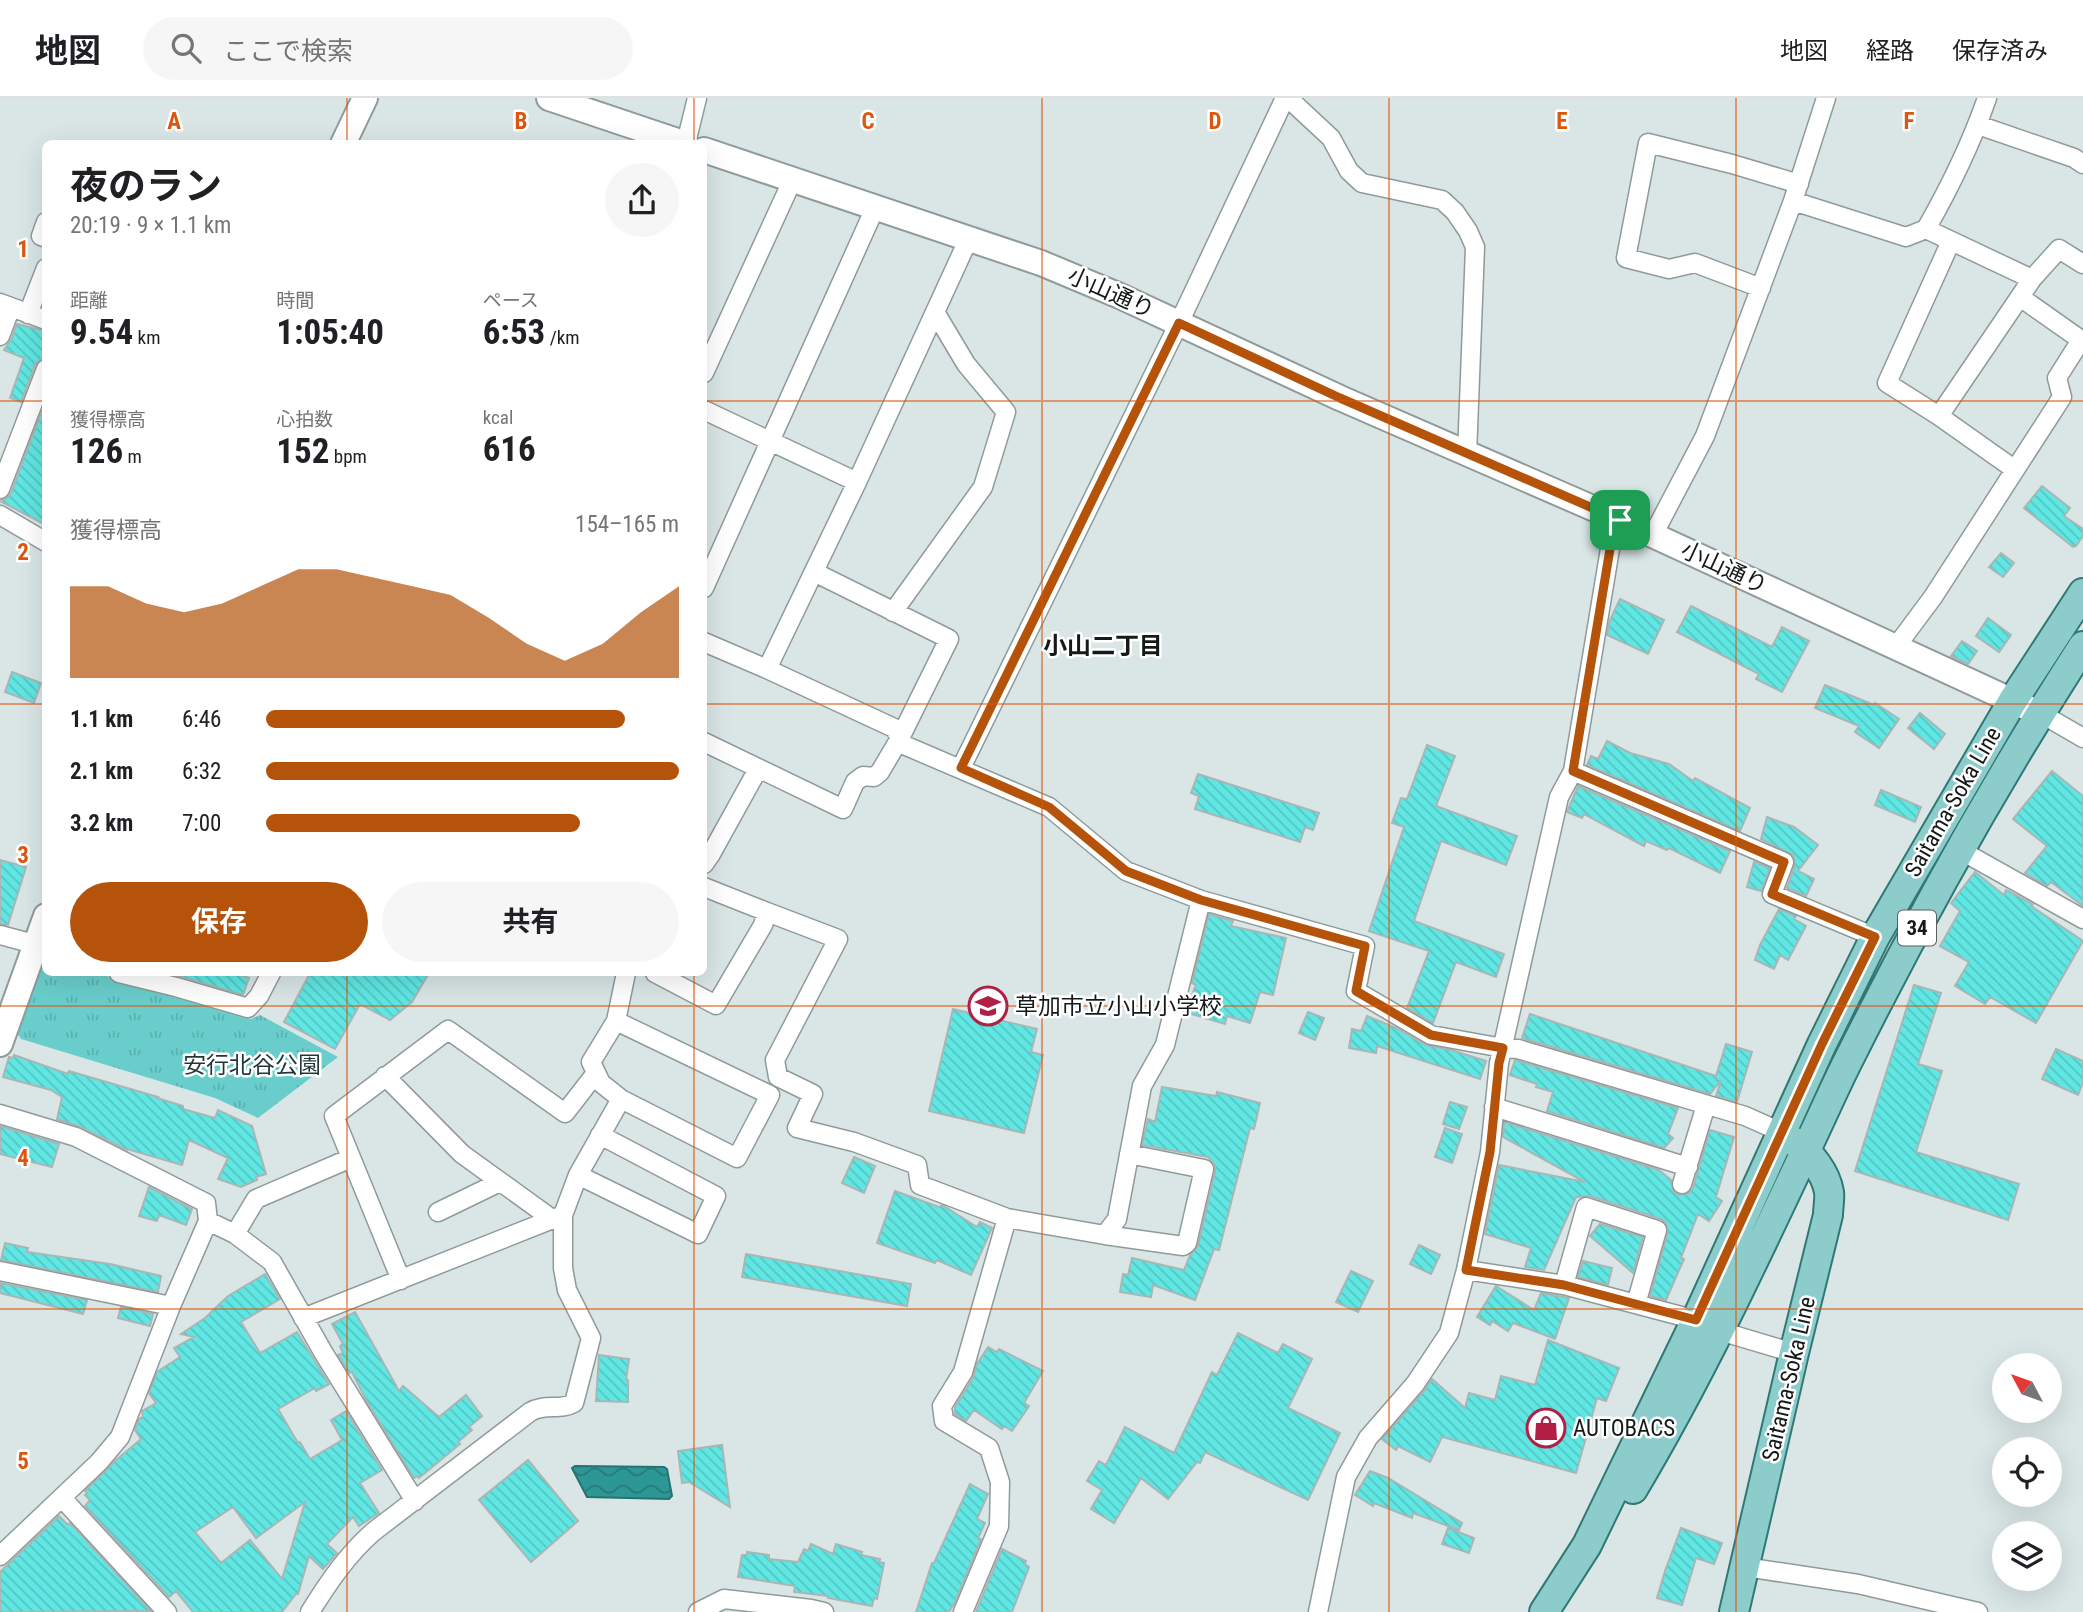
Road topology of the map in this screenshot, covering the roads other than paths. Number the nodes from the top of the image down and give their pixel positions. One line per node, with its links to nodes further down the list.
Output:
1 (365, 98): 8 (street)
2 (549, 98): 9 (street)
3 (697, 98): 10 (street)
4 (1287, 98): 28 (street); 35 (street)
5 (1826, 98): 14 (street)
6 (1987, 98): 7 (street)
7 (1978, 125): 12 (street); 16 (street)
8 (345, 140)
9 (671, 140)
10 (675, 140)
11 (707, 151): 13 (street, 小山通り)
12 (2083, 164)
13 (792, 181): 15 (street, 小山通り); 30 (street)
14 (1796, 192): 16 (street); 22 (street); 22 (street)
15 (875, 208): 17 (street, 小山通り); 34 (street)
16 (1926, 229): 18 (street)
17 (969, 239): 25 (street); 28 (street, 小山通り)
18 (1951, 241): 20 (street); 33 (street)
19 (2083, 264): 20 (street)
20 (2032, 279): 23 (street)
21 (42, 280): 26 (street)
22 (1761, 288): 41 (street)
23 (2020, 297): 33 (street); 36 (street)
24 (5, 305): 26 (street); 29 (street)
25 (935, 312): 37 (street); 46 (street)
26 (28, 314): 27 (street)
27 (42, 319)
28 (1179, 323): 35 (street, 小山通り); 56 (street)
29 (0, 336)
30 (707, 366)
31 (42, 379): 38 (street)
32 (707, 411): 34 (street)
33 (1938, 416): 36 (street)
34 (770, 441): 37 (street); 44 (street)
35 (1467, 455): 40 (street, 小山通り)
36 (2014, 469): 49 (street)
37 (857, 482): 43 (street)
38 (0, 489)
39 (0, 515): 42 (street)
40 (1620, 520): 41 (street, 小山通り); 58 (street)
41 (1653, 535): 49 (street, 小山通り)
42 (42, 540)
43 (814, 572): 46 (street); 50 (street)
44 (707, 581)
45 (2083, 593): 51 (main road, Saitama-Soka Line / 34)
46 (893, 612): 53 (street)
47 (707, 643): 50 (street)
48 (2083, 646): 52 (main road, Saitama-Soka Line / 34)
49 (1895, 648): 51 (street, 小山通り)
50 (767, 669): 53 (street)
51 (2012, 702): 52 (street, 小山通り); 67 (main road, Saitama-Soka Line / 34)
52 (2040, 713): 54 (street); 59 (main road, Saitama-Soka Line / 34)
53 (900, 738): 56 (street); 57 (street)
54 (2083, 738)
55 (707, 744): 57 (street)
56 (961, 768): 62 (street)
57 (758, 769): 60 (street)
58 (1573, 771): 67 (street); 75 (street)
59 (1960, 850): 64 (street); 86 (main road, Saitama-Soka Line / 34)
60 (707, 855)
61 (707, 888): 63 (street)
62 (1201, 900): 75 (street); 87 (street)
63 (767, 912): 72 (street); 76 (street)
64 (2083, 919)
65 (42, 931): 68 (street)
66 (0, 935): 68 (street)
67 (1875, 937): 84 (main road, Saitama-Soka Line / 34)
68 (37, 950): 74 (street)
69 (131, 976): 70 (street)
70 (269, 976)
71 (625, 976): 73 (street)
72 (661, 976)
73 (616, 1021): 77 (street); 79 (street)
74 (1, 1037)
75 (1503, 1048): 81 (street); 82 (street)
76 (776, 1066): 79 (street); 93 (street)
77 (596, 1073): 78 (street); 80 (street)
78 (384, 1076): 88 (street); 90 (street)
79 (770, 1095): 80 (street)
80 (621, 1099): 85 (street)
81 (1706, 1105): 82 (street); 84 (street)
82 (1494, 1107): 97 (street)
83 (0, 1114): 94 (street)
84 (1782, 1132): 86 (main road, Saitama-Soka Line); 104 (main road, Saitama-Soka Line / 34)
85 (600, 1135): 89 (street); 89 (street)
86 (1806, 1150): 104 (main road, Saitama-Soka Line / 34); 105 (main road, Saitama-Soka Line)
87 (1129, 1154): 96 (street); 96 (street)
88 (351, 1157): 95 (street); 99 (street)
89 (578, 1175): 92 (street)
90 (500, 1182): 91 (street); 92 (street)
91 (438, 1212)
92 (558, 1217): 99 (street); 107 (street)
93 (1007, 1218): 96 (street); 114 (street)
94 (208, 1221): 95 (street); 102 (street)
95 (235, 1234): 103 (street)
96 (1105, 1235)
97 (1466, 1270): 100 (street); 115 (street)
98 (0, 1271): 102 (street)
99 (401, 1280): 103 (street)
100 (1564, 1285): 101 (street); 101 (street)
101 (1636, 1304): 104 (street)
102 (171, 1306): 106 (street)
103 (303, 1318): 107 (street)
104 (1708, 1325): 105 (street); 116 (main road, Saitama-Soka Line / 34)
105 (1794, 1353): 109 (main road, Saitama-Soka Line)
106 (61, 1498): 108 (street); 110 (street)
107 (415, 1501): 111 (street)
108 (0, 1556)
109 (1745, 1567): 117 (main road, Saitama-Soka Line); 118 (street)
110 (167, 1612)
111 (310, 1612)
112 (698, 1612): 113 (street)
113 (824, 1612)
114 (963, 1612)
115 (1318, 1612)
116 (1544, 1612)
117 (1734, 1612)
118 (1978, 1612)

